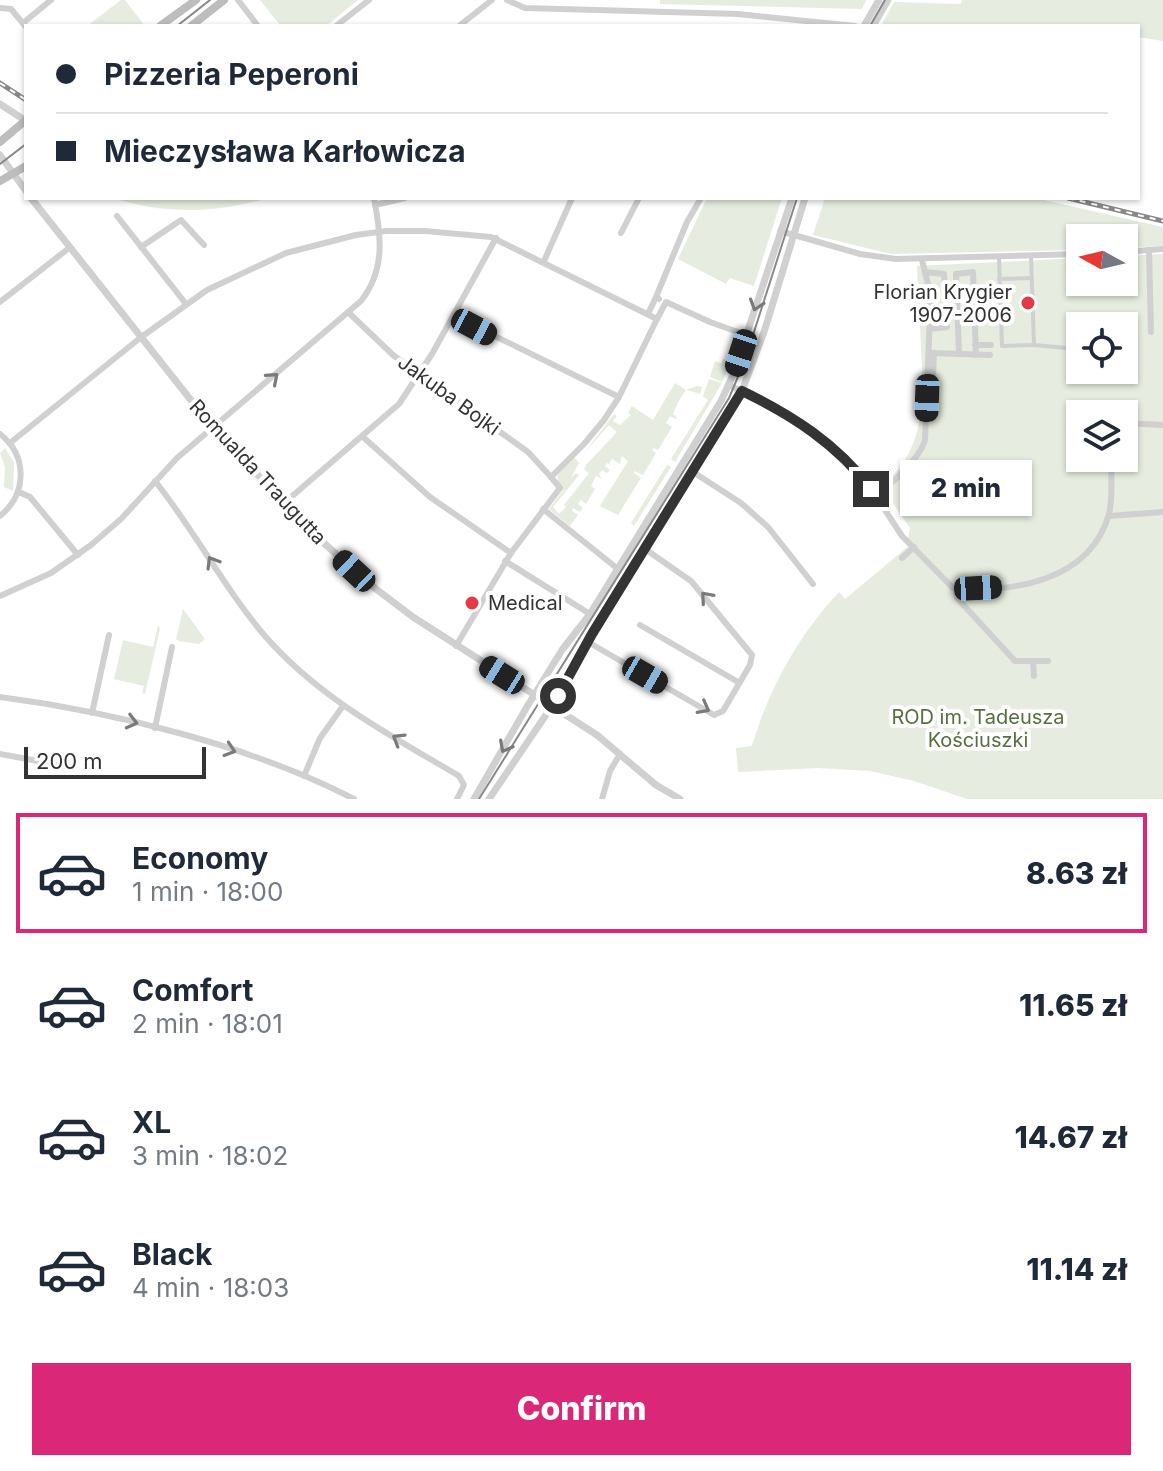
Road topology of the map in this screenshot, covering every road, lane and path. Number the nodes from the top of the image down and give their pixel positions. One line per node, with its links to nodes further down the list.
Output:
1 (51, 0): 11 (street)
2 (196, 0): 12 (main road)
3 (224, 0): 13 (main road)
4 (238, 0): 14 (street)
5 (369, 0): 15 (street)
6 (492, 0): 16 (street)
7 (507, 0): 17 (street)
8 (879, 0): 18 (street)
9 (888, 0): 19 (street)
10 (0, 8): 20 (street)
11 (25, 24)
12 (163, 24)
13 (194, 24)
14 (256, 24)
15 (339, 24)
16 (462, 24)
17 (838, 24)
18 (865, 24)
19 (874, 24)
20 (24, 25)
21 (0, 104): 22 (street)
22 (24, 122): 23 (main road)
23 (3, 139)
24 (0, 155): 26 (street)
25 (24, 167): 26 (main road)
26 (14, 173): 27 (main road); 28 (street)
27 (0, 181)
28 (24, 188)
29 (33, 200): 44 (street, Romualda Traugutta)
30 (571, 200): 53 (street)
31 (638, 200): 39 (street)
32 (698, 200): 58 (street)
33 (791, 200): 37 (street)
34 (804, 200): 40 (street)
35 (374, 202): 38 (street)
36 (117, 216): 43 (street)
37 (780, 231): 40 (street); 68 (street, one-way to 68)
38 (379, 232): 41 (street); 61 (street); 62 (street)
39 (621, 233)
40 (795, 236): 52 (street); 81 (street)
41 (496, 238): 53 (street); 64 (street)
42 (204, 245): 43 (street)
43 (141, 247): 61 (street)
44 (69, 248): 59 (street); 69 (street, Romualda Traugutta)
45 (1163, 249): 46 (street)
46 (1149, 250): 47 (street); 67 (street)
47 (1138, 251)
48 (1066, 255): 49 (street)
49 (1031, 256): 51 (street); 56 (street)
50 (970, 258): 51 (street); 52 (street); 55 (street)
51 (999, 258): 57 (street)
52 (922, 260): 54 (street)
53 (544, 261): 63 (street)
54 (925, 272): 66 (street); 66 (street)
55 (971, 272): 70 (street); 76 (street)
56 (1033, 278): 57 (street); 72 (street)
57 (999, 279): 73 (street)
58 (656, 297): 60 (street); 63 (street)
59 (0, 302)
60 (666, 302): 65 (street); 68 (street)
61 (186, 304): 69 (street)
62 (348, 312): 79 (street, Jakuba Bojki); 86 (street, one-way to 62)
63 (648, 314): 65 (street)
64 (454, 316): 79 (street); 82 (street)
65 (657, 319): 82 (street)
66 (930, 329): 75 (street)
67 (1151, 332)
68 (746, 335): 80 (street)
69 (140, 338): 86 (street, Romualda Traugutta); 89 (street)
70 (975, 345): 71 (street); 77 (street)
71 (991, 345): 73 (street)
72 (1034, 345): 73 (street); 74 (street)
73 (1002, 346)
74 (1066, 348)
75 (931, 354): 76 (street); 83 (street); 95 (street)
76 (959, 354): 77 (street)
77 (976, 355): 78 (street)
78 (990, 355)
79 (420, 375): 88 (street); 92 (street, Jakuba Bojki)
80 (729, 385): 81 (street); 107 (street)
81 (742, 391): 90 (street); 95 (street)
82 (619, 397): 92 (street)
83 (931, 419)
84 (1138, 424): 85 (street)
85 (1163, 425)
86 (213, 428): 93 (street); 96 (street, Romualda Traugutta)
87 (0, 434): 89 (street)
88 (363, 437): 96 (street); 103 (street)
89 (10, 443): 94 (street)
90 (693, 472): 102 (street); 108 (street)
91 (1111, 472): 100 (street)
92 (551, 477): 97 (street)
93 (155, 481): 104 (street); 123 (street, one-way to 93)
94 (19, 492): 99 (street); 104 (street)
95 (876, 495): 101 (street)
96 (283, 504): 115 (street, Romualda Traugutta)
97 (543, 509): 103 (street); 107 (street)
98 (1163, 512): 100 (street)
99 (0, 516)
100 (1109, 516): 109 (street)
101 (912, 546): 105 (street); 109 (street)
102 (645, 549): 114 (street); 120 (street, one-way to 102)
103 (511, 553): 106 (street)
104 (78, 555): 110 (street)
105 (902, 558)
106 (505, 561): 111 (street); 115 (street)
107 (618, 569): 111 (street)
108 (813, 584)
109 (956, 589): 118 (street)
110 (0, 596)
111 (590, 614): 121 (street)
112 (640, 625): 120 (street)
113 (109, 635): 125 (street)
114 (588, 642): 120 (street, one-way to 120); 124 (street)
115 (456, 646): 121 (street, Romualda Traugutta)
116 (172, 647): 126 (street)
117 (1048, 661): 118 (street)
118 (1033, 662): 119 (street)
119 (1034, 676)
120 (738, 682)
121 (534, 695): 124 (street, Romualda Traugutta); 134 (street, one-way to 134)
122 (0, 697): 125 (street)
123 (343, 706): 130 (street); 133 (street, one-way to 123)
124 (552, 706): 128 (street, Romualda Traugutta); 135 (street)
125 (92, 713): 126 (street, one-way to 126)
126 (155, 728): 130 (street, one-way to 130)
127 (0, 754): 129 (street)
128 (620, 754): 136 (street); 137 (street, Romualda Traugutta)
129 (54, 764)
130 (304, 776): 131 (street)
131 (344, 797): 132 (street)
132 (354, 799)
133 (457, 799)
134 (474, 799)
135 (489, 799)
136 (602, 799)
137 (680, 799)

